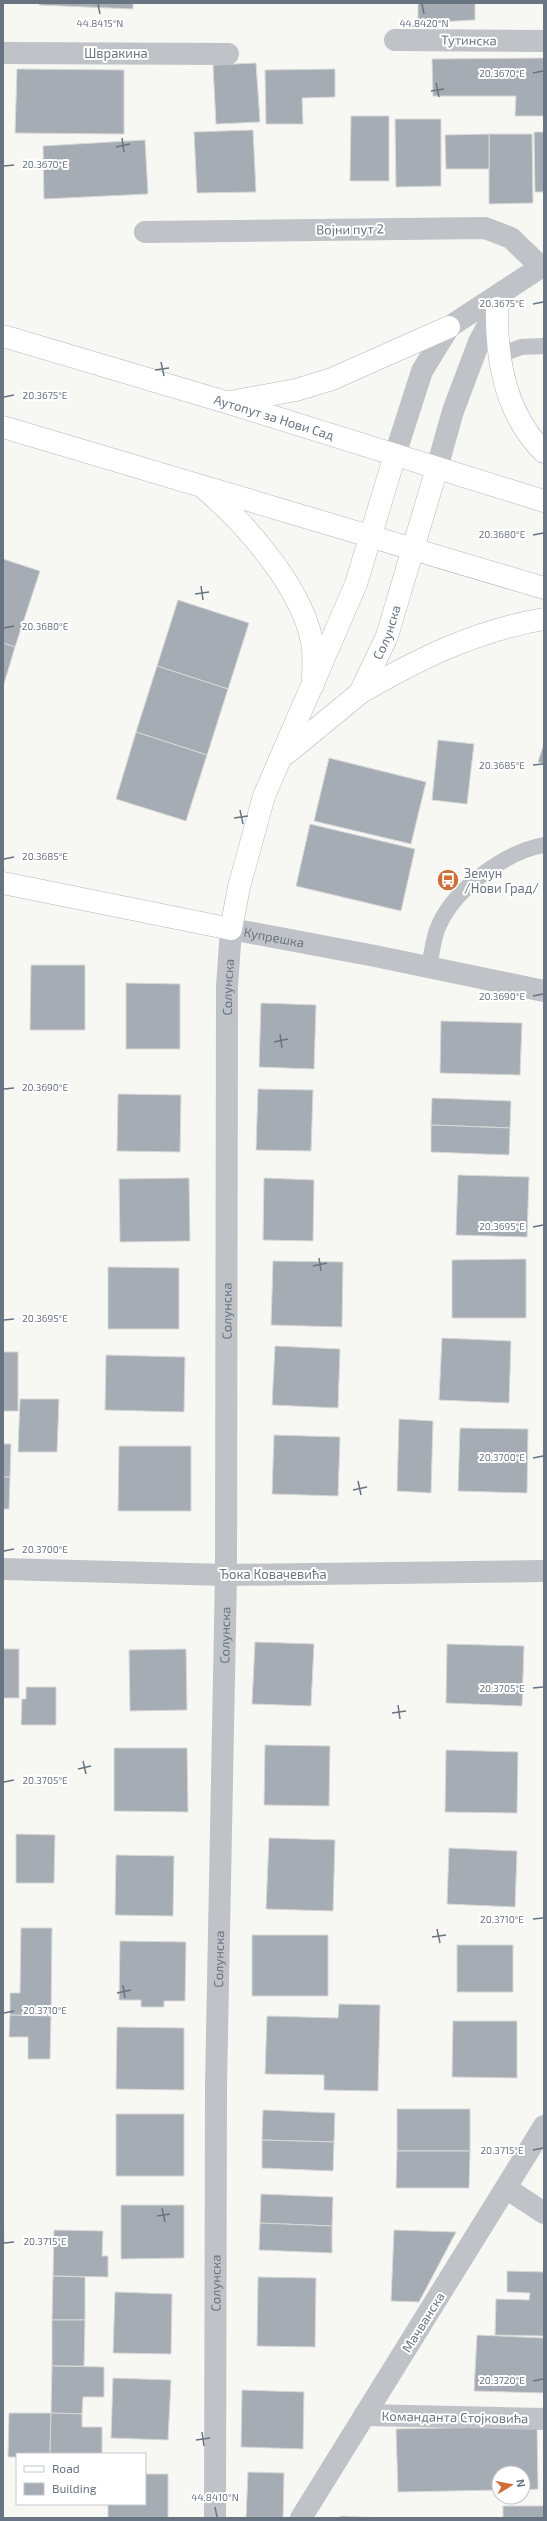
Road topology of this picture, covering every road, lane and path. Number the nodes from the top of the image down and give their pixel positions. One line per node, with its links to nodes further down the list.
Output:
1 (395, 40): 2 (street, Тутинска)
2 (544, 41)
3 (3, 53): 4 (street, Швракина)
4 (228, 54)
5 (145, 232): 6 (street, Војни пут 2)
6 (542, 266): 7 (street)
7 (502, 299): 8 (street); 11 (main road); 16 (street)
8 (449, 327): 12 (main road); 15 (street)
9 (3, 336): 12 (main road, Аутопут за Нови Сад)
10 (544, 346): 11 (lane)
11 (500, 355): 14 (main road)
12 (229, 403): 15 (main road, Аутопут за Нови Сад)
13 (3, 427): 17 (main road)
14 (544, 452)
15 (396, 455): 16 (main road, Аутопут за Нови Сад); 19 (main road, Солунска)
16 (437, 468): 18 (main road, Аутопут за Нови Сад); 20 (main road, Солунска)
17 (200, 486): 19 (main road); 23 (main road)
18 (544, 501)
19 (371, 535): 20 (main road); 23 (main road, Солунска)
20 (414, 548): 21 (main road); 24 (main road, Солунска)
21 (544, 588)
22 (544, 618): 24 (main road)
23 (313, 685): 25 (main road, Солунска)
24 (360, 693): 25 (main road, Солунска)
25 (279, 760): 28 (main road, Солунска)
26 (544, 845): 29 (lane)
27 (3, 883): 28 (main road, Купрешка)
28 (231, 930): 29 (street, Купрешка); 33 (street, Солунска)
29 (429, 967): 30 (street, Купрешка)
30 (544, 991)
31 (3, 1569): 33 (street, Ђока Ковачевића)
32 (544, 1571): 33 (street, Ђока Ковачевића)
33 (226, 1575): 39 (street, Солунска)
34 (544, 2126): 35 (street, Мачванска)
35 (506, 2188): 36 (street); 37 (street, Мачванска)
36 (544, 2213)
37 (365, 2415): 38 (street, Команданта Стојковића); 40 (street, Мачванска)
38 (544, 2419)
39 (215, 2518)
40 (301, 2518)

